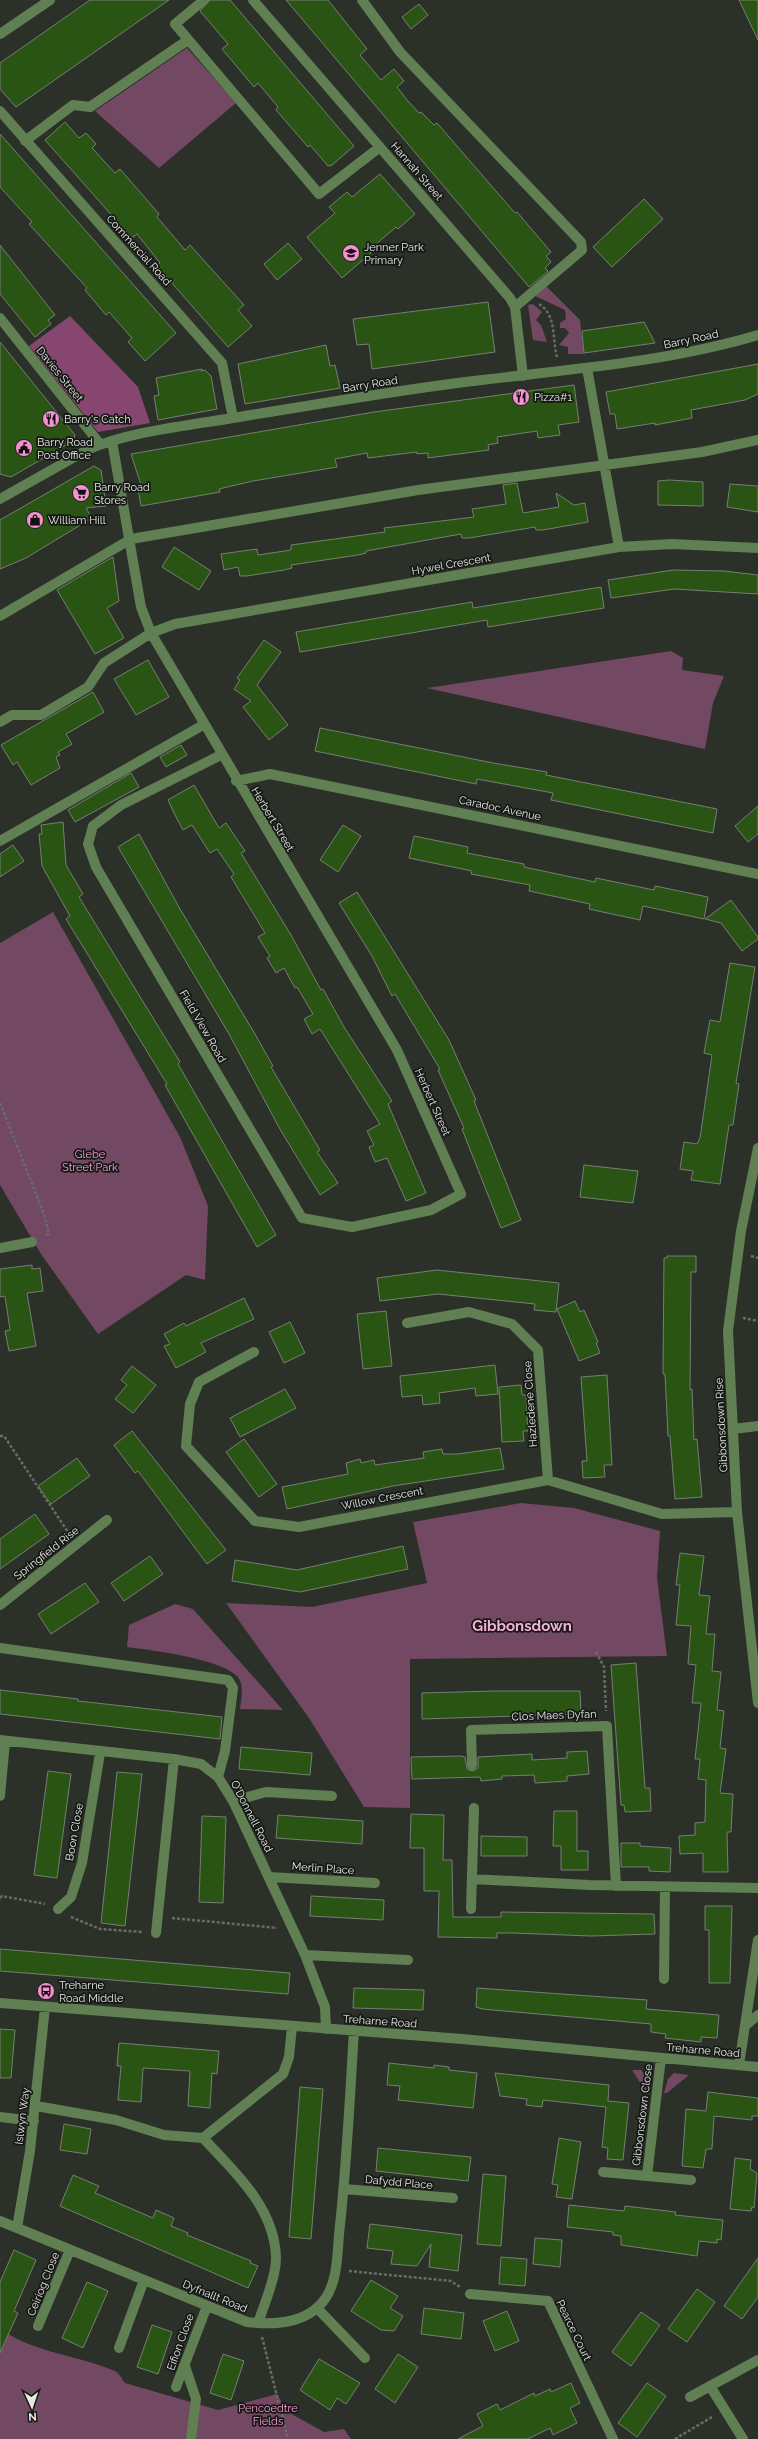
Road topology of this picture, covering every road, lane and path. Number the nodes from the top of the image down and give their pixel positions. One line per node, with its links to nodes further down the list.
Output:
1 (50, 0): 5 (street)
2 (204, 0): 6 (street)
3 (253, 0): 9 (street, Hannah Street)
4 (362, 0): 10 (street)
5 (0, 34)
6 (188, 40): 8 (street); 9 (street)
7 (0, 111): 8 (street, Commercial Road)
8 (25, 141): 17 (street, Commercial Road)
9 (380, 147): 11 (street, Hannah Street)
10 (528, 297): 11 (street); 15 (path)
11 (515, 307): 16 (street)
12 (0, 318): 20 (street, Davies Street)
13 (758, 335): 14 (street, Barry Road)
14 (587, 368): 15 (street, Barry Road); 21 (street)
15 (560, 371): 16 (street, Barry Road)
16 (523, 376): 17 (street, Barry Road)
17 (233, 418): 19 (street, Barry Road)
18 (758, 440): 21 (street)
19 (112, 441): 20 (street, Barry Road); 23 (street, Herbert Street)
20 (100, 444): 22 (street, Barry Road)
21 (604, 464): 23 (street); 24 (street)
22 (1, 497)
23 (131, 539): 26 (street); 27 (street, Herbert Street)
24 (619, 547): 25 (street, Hywel Crescent); 27 (street, Hywel Crescent)
25 (758, 548)
26 (0, 616)
27 (151, 633): 28 (street, Hywel Crescent); 29 (street, Herbert Street)
28 (0, 722)
29 (203, 725): 30 (street, Herbert Street); 32 (street)
30 (221, 755): 31 (street, Herbert Street); 36 (street, Field View Road)
31 (236, 781): 33 (street, Caradoc Avenue); 36 (street, Herbert Street)
32 (0, 841)
33 (758, 874)
34 (0, 1103): 37 (path)
35 (758, 1148): 42 (street, Gibbonsdown Rise)
36 (460, 1194)
37 (32, 1242): 38 (street)
38 (0, 1248)
39 (407, 1323): 44 (street, Hazledene Close)
40 (254, 1352): 44 (street, Willow Crescent)
41 (758, 1426): 42 (street)
42 (733, 1429): 45 (street, Gibbonsdown Rise)
43 (0, 1436): 47 (path)
44 (548, 1480): 45 (street, Willow Crescent)
45 (737, 1512): 51 (street, Gibbonsdown Rise)
46 (106, 1520): 47 (street, Springfield Rise)
47 (76, 1544): 48 (street, Springfield Rise)
48 (0, 1605)
49 (0, 1648): 57 (street)
50 (596, 1652): 52 (path)
51 (758, 1703)
52 (607, 1726): 56 (street, Clos Maes Dyfan); 65 (street, Clos Maes Dyfan)
53 (3, 1741): 54 (street, O'Donnell Road); 58 (street)
54 (100, 1753): 55 (street, O'Donnell Road); 68 (street, Boon Close)
55 (174, 1759): 57 (street, O'Donnell Road); 70 (street)
56 (472, 1764)
57 (218, 1777): 60 (street, O'Donnell Road)
58 (0, 1796)
59 (332, 1796): 60 (street)
60 (233, 1801): 62 (street, O'Donnell Road)
61 (474, 1808): 63 (street)
62 (269, 1877): 64 (street, Merlin Place); 72 (street, O'Donnell Road)
63 (472, 1879): 65 (street); 69 (street)
64 (375, 1883)
65 (616, 1886): 66 (street)
66 (665, 1887): 67 (street); 74 (street)
67 (758, 1888)
68 (58, 1909)
69 (472, 1909)
70 (156, 1933)
71 (758, 1940): 79 (street)
72 (305, 1955): 73 (street); 80 (street, O'Donnell Road)
73 (408, 1960)
74 (664, 1979)
75 (0, 2004): 76 (street, Treharne Road)
76 (45, 2007): 78 (street, Treharne Road); 85 (street, Islwyn Way)
77 (758, 2015): 79 (street)
78 (292, 2026): 80 (street, Treharne Road); 88 (street)
79 (745, 2026): 83 (street)
80 (326, 2029): 81 (street, Treharne Road)
81 (354, 2030): 82 (street, Treharne Road); 92 (street, Dyfnallt Road)
82 (661, 2058): 83 (street, Treharne Road); 90 (street, Gibbonsdown Close)
83 (739, 2065): 84 (street, Treharne Road)
84 (758, 2067)
85 (36, 2106): 87 (street, Islwyn Way); 88 (street)
86 (0, 2117): 87 (street)
87 (34, 2121): 95 (street, Islwyn Way)
88 (203, 2138): 102 (street)
89 (603, 2172): 90 (street, Gibbonsdown Close)
90 (646, 2176): 91 (street, Gibbonsdown Close)
91 (691, 2180)
92 (344, 2189): 93 (street, Dafydd Place); 97 (street, Dyfnallt Road)
93 (452, 2198)
94 (0, 2221): 95 (street, Dyfnallt Road)
95 (17, 2228): 96 (street, Dyfnallt Road)
96 (70, 2250): 98 (street, Dyfnallt Road); 103 (street, Ceiriog Close)
97 (335, 2270): 99 (path); 101 (street, Dyfnallt Road)
98 (144, 2280): 100 (street, Dyfnallt Road); 104 (street)
99 (470, 2294): 114 (street, Pearce Court)
100 (207, 2306): 102 (street, Dyfnallt Road); 107 (street, Eifion Close)
101 (317, 2308): 102 (street, Dyfnallt Road); 105 (street)
102 (258, 2323): 113 (path)
103 (38, 2326)
104 (119, 2348)
105 (365, 2358)
106 (758, 2360): 109 (street)
107 (185, 2366): 108 (street, Eifion Close); 112 (street)
108 (176, 2386)
109 (710, 2386): 110 (street); 111 (street)
110 (690, 2397)
111 (725, 2408): 115 (path); 116 (street)
112 (191, 2439)
113 (288, 2439)
114 (613, 2439)
115 (675, 2439)
116 (743, 2439)

